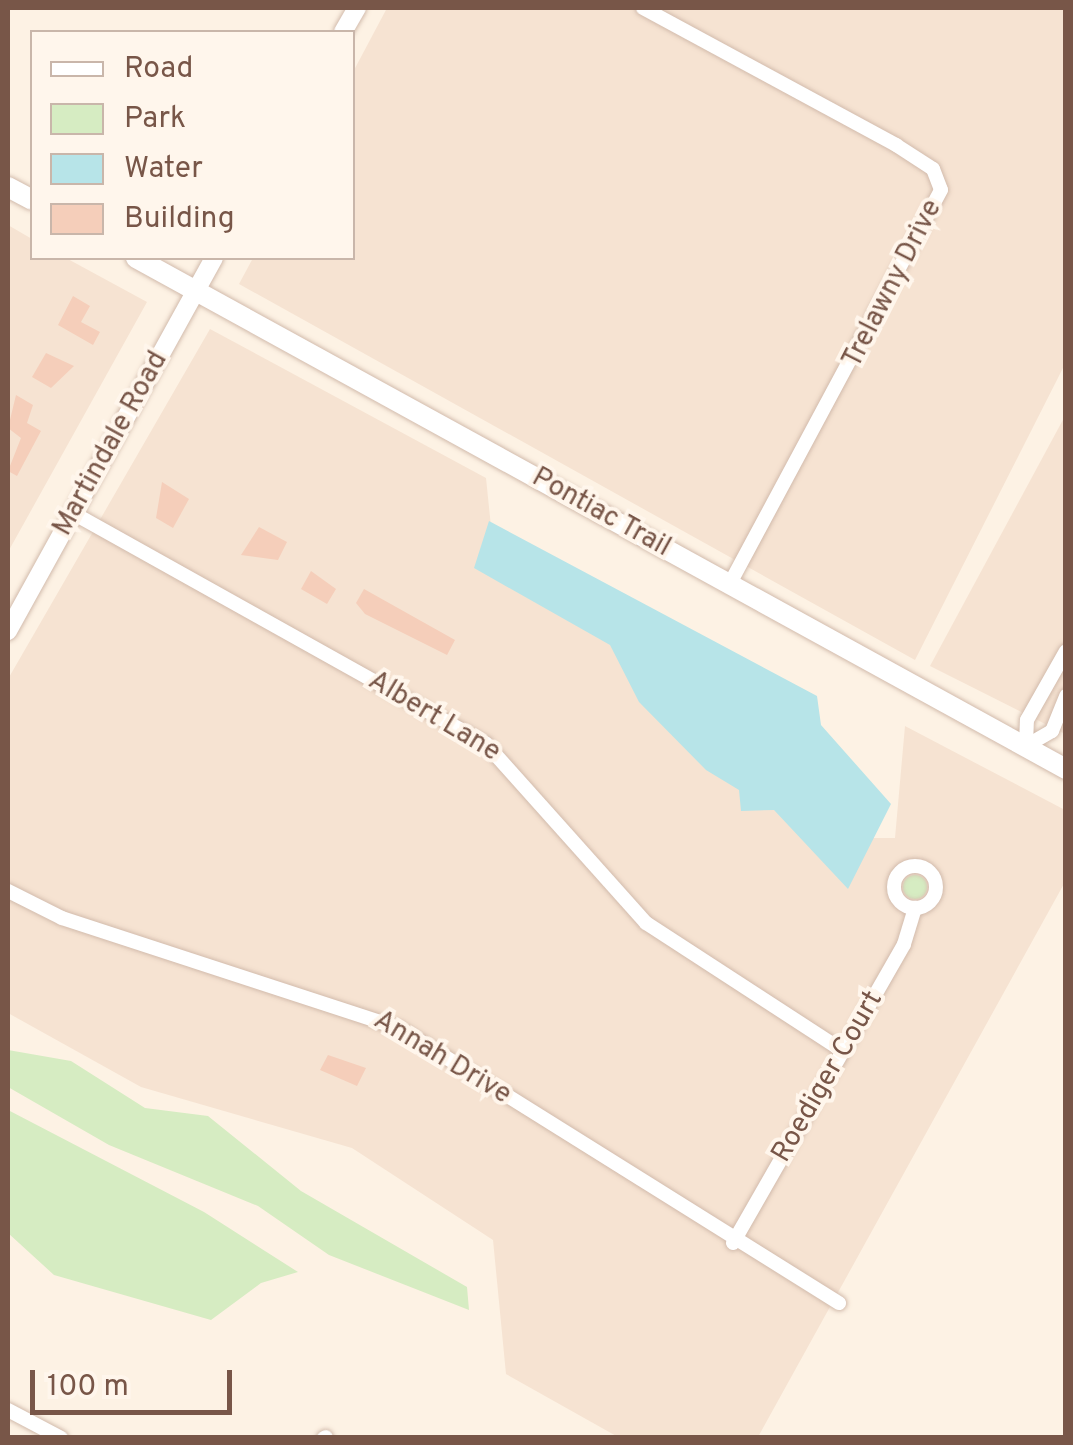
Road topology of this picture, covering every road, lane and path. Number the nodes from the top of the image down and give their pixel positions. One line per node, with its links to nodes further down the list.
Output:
1 (357, 8): 3 (street)
2 (643, 8): 10 (street, Trelawny Drive)
3 (343, 30)
4 (8, 186): 5 (main road)
5 (30, 199)
6 (140, 260): 8 (main road, Pontiac Trail)
7 (213, 260): 8 (street, Martindale Road)
8 (196, 290): 9 (street, Martindale Road); 10 (main road, Pontiac Trail)
9 (73, 513): 11 (street, Martindale Road); 18 (street, Albert Lane)
10 (730, 583): 14 (main road, Pontiac Trail)
11 (8, 631)
12 (1066, 651): 14 (street)
13 (1066, 696): 14 (street)
14 (1026, 746): 15 (main road, Pontiac Trail)
15 (1066, 769)
16 (8, 891): 19 (street, Annah Drive)
17 (915, 908): 18 (street, Roediger Court)
18 (843, 1051): 19 (street, Roediger Court)
19 (733, 1243): 20 (street, Annah Drive)
20 (839, 1303)
21 (8, 1410): 22 (street)
22 (61, 1438)

